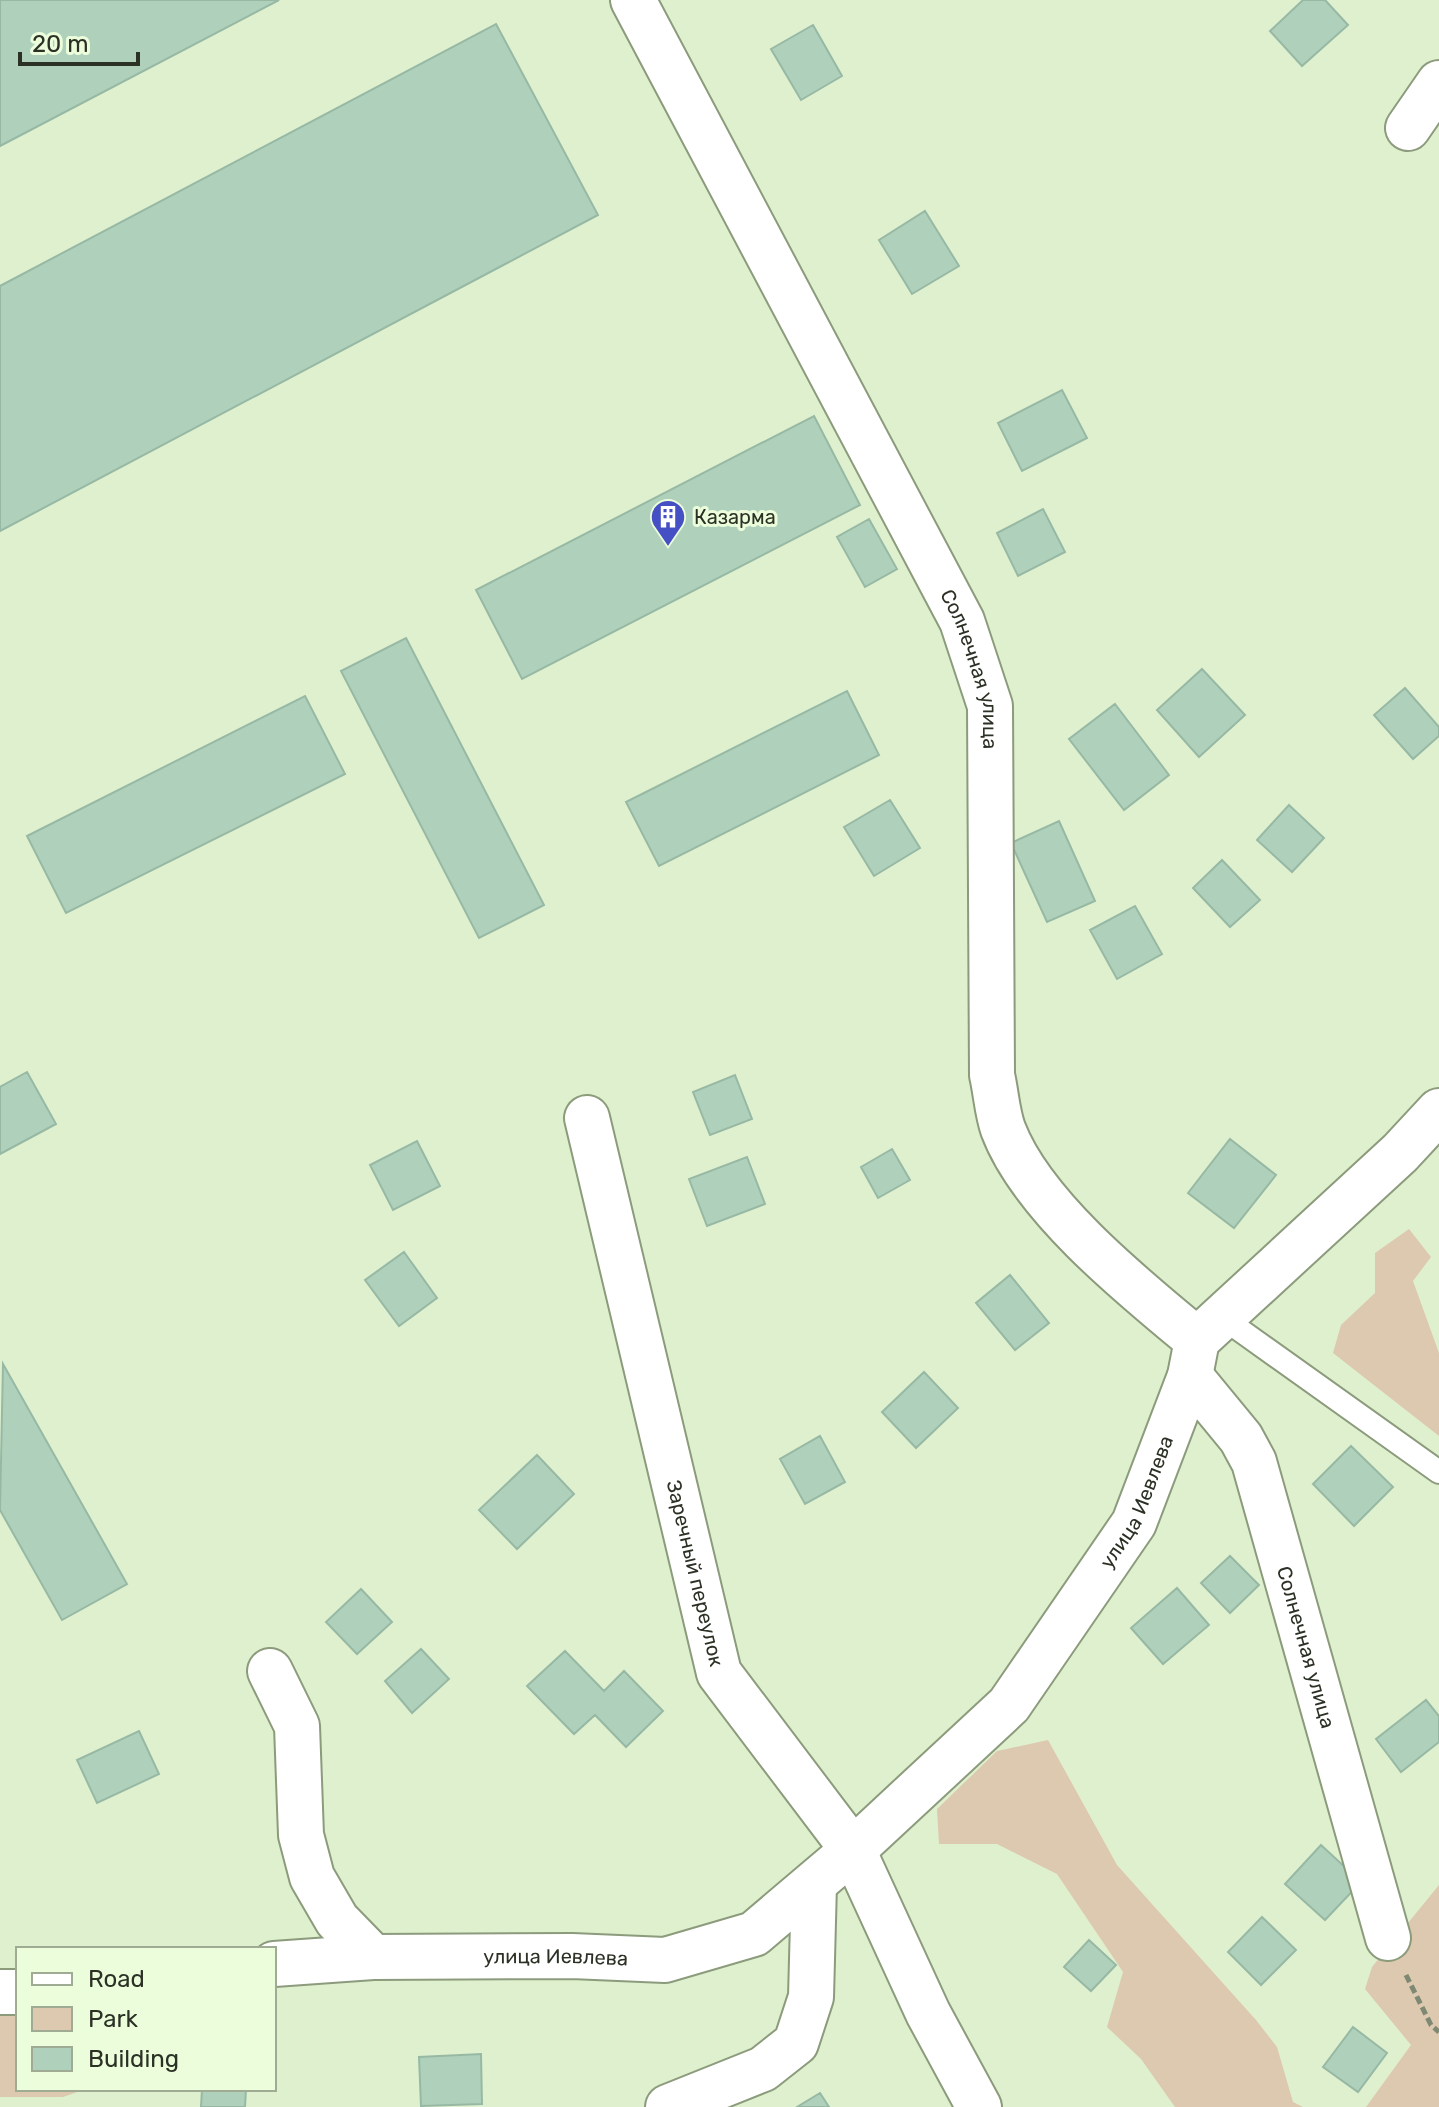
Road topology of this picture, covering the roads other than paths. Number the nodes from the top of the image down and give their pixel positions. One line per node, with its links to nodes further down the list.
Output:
1 (633, 0): 6 (street, Солнечная улица)
2 (1439, 83): 3 (street)
3 (1408, 128)
4 (1439, 1111): 6 (street, улица Иевлева)
5 (587, 1118): 9 (street, Заречный переулок)
6 (1203, 1345): 7 (lane); 9 (street, улица Иевлева); 11 (street, Солнечная улица)
7 (1439, 1472)
8 (270, 1671): 12 (street)
9 (853, 1850): 10 (street, улица Иевлева); 15 (street, Заречный переулок)
10 (814, 1884): 12 (street, улица Иевлева); 14 (street)
11 (1388, 1938)
12 (373, 1957): 13 (street, улица Иевлева)
13 (276, 1964)
14 (668, 2107)
15 (979, 2107)

